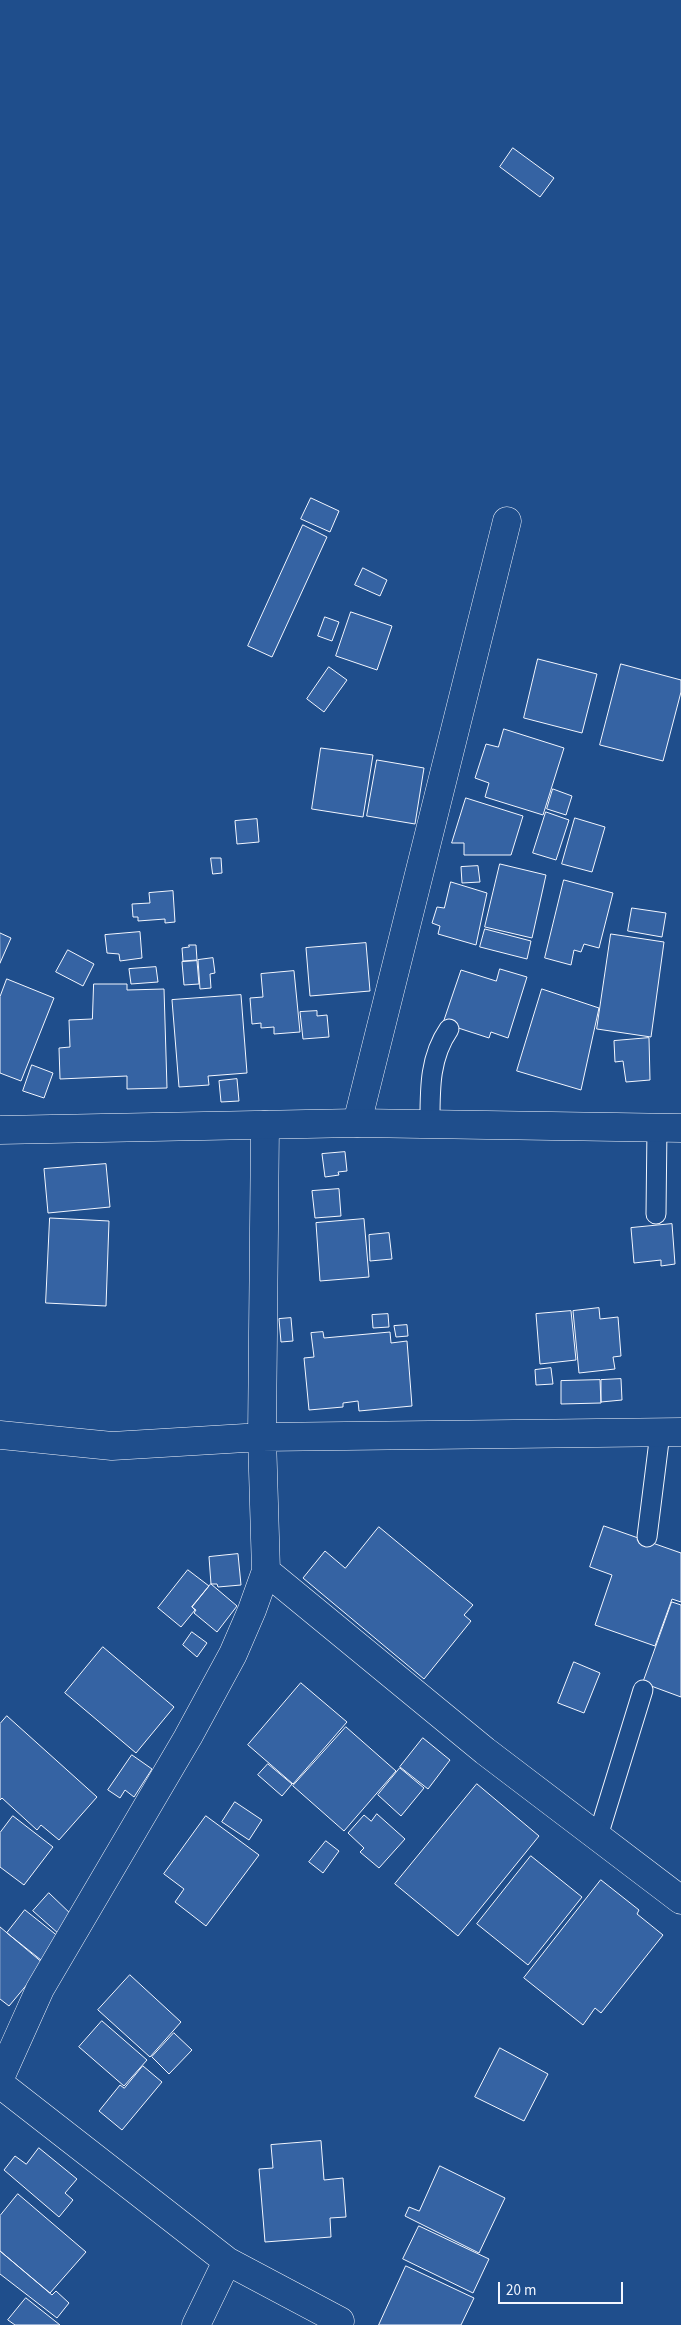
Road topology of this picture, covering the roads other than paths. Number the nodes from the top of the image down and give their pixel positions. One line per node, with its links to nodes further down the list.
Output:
1 (507, 521): 3 (street)
2 (449, 1029): 4 (lane)
3 (357, 1123): 4 (street); 5 (street)
4 (430, 1124): 6 (street)
5 (265, 1125): 7 (street); 11 (street)
6 (669, 1128): 8 (lane)
7 (0, 1130)
8 (656, 1214)
9 (670, 1433): 11 (street); 12 (lane)
10 (0, 1435): 11 (street)
11 (262, 1437): 13 (street)
12 (647, 1537)
13 (266, 1572): 15 (street); 17 (street)
14 (643, 1690): 15 (lane)
15 (598, 1836): 16 (street)
16 (681, 1900)
17 (0, 2078)
18 (0, 2084): 19 (street)
19 (227, 2261): 20 (street); 21 (street)
20 (340, 2321)
21 (196, 2325)

